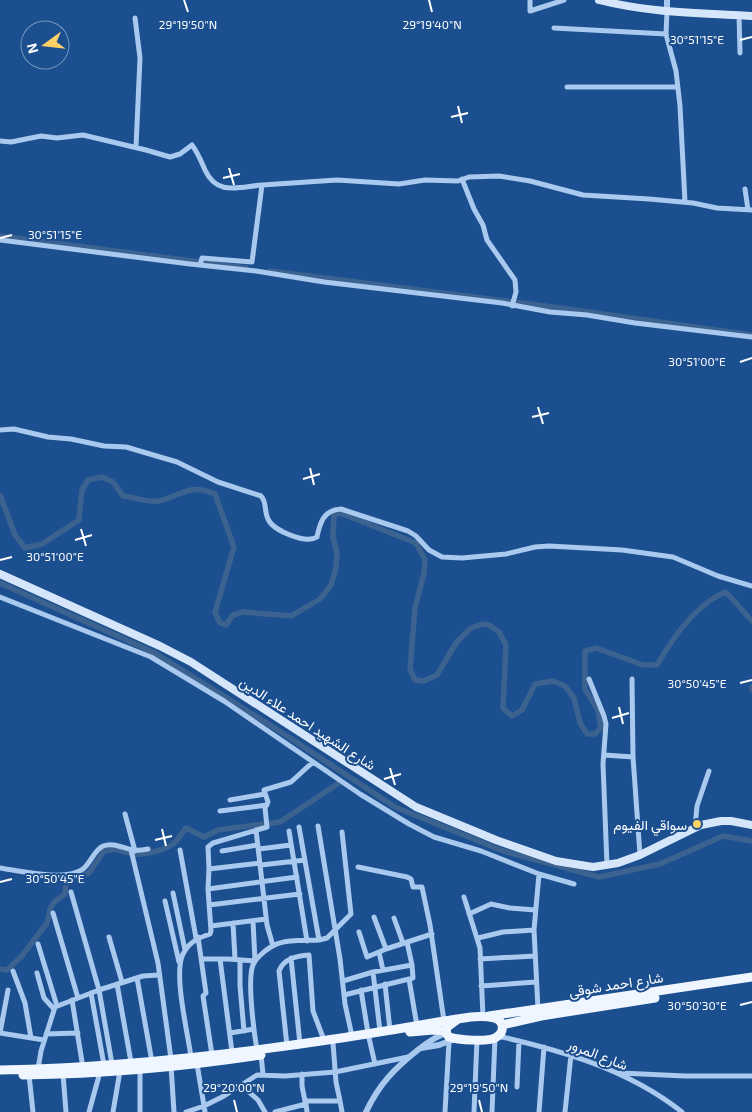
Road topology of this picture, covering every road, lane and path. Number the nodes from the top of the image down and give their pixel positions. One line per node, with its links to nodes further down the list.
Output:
1 (530, 0): 2 (street)
2 (564, 0)
3 (599, 0): 5 (main road)
4 (667, 0): 6 (street)
5 (612, 2): 6 (main road)
6 (667, 11): 7 (main road); 11 (street)
7 (739, 15): 8 (main road); 12 (street)
8 (752, 16)
9 (135, 18): 16 (street)
10 (554, 28): 11 (street)
11 (666, 34): 14 (street)
12 (740, 53)
13 (567, 86): 14 (street)
14 (678, 87): 20 (street)
15 (0, 141): 16 (street)
16 (136, 147): 18 (street)
17 (462, 179): 18 (street); 20 (street); 24 (street)
18 (262, 185): 23 (street)
19 (745, 189): 21 (street)
20 (685, 202): 21 (street)
21 (750, 210)
22 (0, 240): 23 (street)
23 (200, 263): 24 (street)
24 (513, 302): 25 (street)
25 (752, 337)
26 (0, 430): 28 (street)
27 (0, 574): 58 (main road, شارع الشهيد احمد علاء الدين)
28 (752, 586)
29 (0, 597): 34 (street)
30 (589, 679): 32 (street)
31 (632, 680): 33 (street)
32 (604, 756): 33 (street); 58 (street)
33 (633, 757): 54 (street)
34 (313, 762): 36 (street); 62 (street)
35 (708, 771): 44 (street)
36 (265, 794): 37 (street); 38 (street)
37 (230, 800)
38 (267, 805): 39 (street); 45 (street)
39 (220, 811)
40 (125, 814): 51 (street)
41 (752, 825): 44 (main road, شارع الشهيد احمد علاء الدين)
42 (318, 826): 83 (street)
43 (299, 827): 55 (street)
44 (695, 827): 54 (main road, شارع الشهيد احمد علاء الدين)
45 (256, 830): 49 (street); 61 (street)
46 (289, 831): 48 (street)
47 (342, 832): 83 (street)
48 (292, 845): 49 (street); 56 (street)
49 (259, 847): 53 (street); 57 (street)
50 (148, 849): 51 (street)
51 (133, 850): 60 (street); 111 (street)
52 (180, 850): 88 (street)
53 (222, 851)
54 (640, 854): 58 (main road, شارع الشهيد احمد علاء الدين)
55 (305, 860): 56 (street); 90 (street)
56 (294, 861): 57 (street); 63 (street)
57 (260, 864): 61 (street); 64 (street)
58 (607, 864)
59 (358, 867): 86 (street)
60 (0, 868)
61 (209, 869): 66 (street)
62 (538, 874): 65 (street); 74 (street)
63 (297, 877): 64 (street); 69 (street)
64 (263, 882): 66 (street); 71 (street)
65 (574, 884)
66 (208, 889): 73 (street)
67 (71, 892): 123 (street)
68 (173, 893): 96 (street)
69 (300, 894): 71 (street); 91 (street)
70 (464, 897): 76 (street)
71 (264, 899): 73 (street); 79 (street)
72 (165, 902): 105 (street)
73 (209, 905): 82 (street)
74 (535, 910): 76 (street); 84 (street)
75 (53, 913): 127 (street)
76 (469, 914): 89 (street)
77 (374, 916): 95 (street)
78 (394, 918): 92 (street)
79 (266, 919): 80 (street); 94 (street)
80 (253, 921): 81 (street); 104 (street)
81 (233, 923): 82 (street); 103 (street)
82 (211, 926): 88 (street)
83 (335, 930): 90 (street); 115 (street)
84 (534, 930): 89 (street); 98 (street)
85 (359, 932): 97 (street)
86 (432, 934): 92 (street); 133 (street)
87 (109, 937): 117 (street)
88 (197, 938): 96 (street); 101 (street)
89 (478, 938): 100 (street)
90 (318, 940): 91 (street)
91 (307, 941): 94 (street)
92 (405, 942): 95 (street); 106 (street)
93 (38, 944): 129 (street)
94 (272, 946): 104 (street)
95 (386, 949): 97 (street)
96 (185, 950): 105 (street)
97 (379, 952): 107 (street)
98 (535, 956): 100 (street); 116 (street)
99 (291, 958): 149 (street); 153 (street); 155 (street)
100 (480, 958): 120 (street)
101 (202, 959): 102 (street); 159 (street)
102 (220, 959): 103 (street); 141 (street)
103 (237, 960): 104 (street); 138 (street)
104 (255, 962): 136 (street)
105 (180, 965): 161 (street)
106 (412, 965): 107 (street); 114 (street)
107 (383, 970): 109 (street)
108 (13, 971): 147 (street)
109 (373, 972): 115 (street); 121 (street)
110 (37, 973): 129 (street)
111 (159, 975): 113 (street); 162 (street)
112 (752, 977): 130 (main road, شارع احمد شوقى)
113 (136, 978): 117 (street); 164 (street)
114 (409, 978): 119 (street); 135 (street)
115 (343, 981): 126 (street)
116 (536, 982): 120 (street); 130 (street)
117 (120, 983): 123 (street); 163 (street)
118 (752, 983): 134 (main road, شارع احمد شوقى)
119 (385, 984): 121 (street); 137 (street)
120 (481, 986): 131 (street)
121 (376, 987): 124 (street); 137 (street)
122 (8, 990): 139 (street)
123 (99, 990): 125 (street); 166 (street)
124 (361, 990): 126 (street); 143 (street)
125 (91, 993): 127 (street); 166 (street)
126 (344, 994): 144 (street)
127 (78, 998): 128 (street)
128 (72, 1000): 129 (street); 140 (street)
129 (56, 1008): 142 (street)
130 (538, 1010): 131 (main road, شارع احمد شوقى)
131 (483, 1016): 132 (main road, شارع احمد شوقى); 134 (main road)
132 (458, 1019): 133 (main road, شارع احمد شوقى); 145 (main road)
133 (444, 1021): 135 (main road, شارع احمد شوقى)
134 (502, 1025): 146 (main road)
135 (417, 1026): 137 (main road, شارع احمد شوقى)
136 (254, 1029): 138 (street); 157 (street)
137 (385, 1030): 143 (main road, شارع احمد شوقى)
138 (244, 1031): 141 (street)
139 (0, 1033): 147 (street)
140 (78, 1033): 142 (street); 169 (street)
141 (230, 1033): 156 (street)
142 (46, 1034): 148 (street)
143 (368, 1035): 144 (main road); 145 (main road); 152 (main road); 165 (street)
144 (352, 1036): 149 (main road)
145 (449, 1036): 150 (main road); 160 (street); 196 (street)
146 (496, 1037): 150 (main road); 151 (street, شارع المرور); 198 (street)
147 (31, 1038): 148 (street)
148 (44, 1040): 167 (street)
149 (324, 1040): 153 (main road)
150 (478, 1040): 197 (street)
151 (519, 1041): 154 (street, شارع المرور); 180 (street)
152 (333, 1043): 155 (main road); 171 (street)
153 (300, 1044): 155 (main road)
154 (544, 1047): 158 (street, شارع المرور); 199 (street)
155 (283, 1048): 157 (main road)
156 (232, 1052): 157 (main road); 159 (main road)
157 (259, 1052): 161 (main road); 174 (street)
158 (571, 1055): 172 (street, شارع المرور); 200 (street)
159 (212, 1056): 161 (main road)
160 (408, 1057): 165 (street); 195 (street)
161 (194, 1061): 162 (main road); 183 (street)
162 (171, 1062): 164 (main road); 189 (street)
163 (137, 1064): 164 (main road); 166 (main road); 170 (main road); 188 (street)
164 (152, 1064)
165 (375, 1064): 171 (street)
166 (105, 1067): 169 (main road); 170 (main road); 186 (street)
167 (38, 1069): 168 (main road); 169 (main road)
168 (0, 1070)
169 (84, 1070): 173 (main road)
170 (120, 1070): 187 (street)
171 (335, 1072): 175 (street); 181 (street)
172 (618, 1073): 178 (street); 201 (street, شارع المرور)
173 (63, 1074): 176 (main road); 185 (street)
174 (263, 1074): 175 (street); 179 (street)
175 (302, 1074): 182 (street)
176 (29, 1075): 177 (main road); 184 (street)
177 (0, 1076)
178 (752, 1076)
179 (241, 1085): 183 (street); 191 (street)
180 (517, 1087)
181 (340, 1101): 182 (street); 194 (street)
182 (305, 1102): 192 (street); 193 (street)
183 (204, 1109): 190 (street)
184 (33, 1112)
185 (66, 1112)
186 (89, 1112)
187 (113, 1112)
188 (140, 1112)
189 (174, 1112)
190 (189, 1112)
191 (265, 1112)
192 (276, 1112)
193 (307, 1112)
194 (342, 1112)
195 (366, 1112)
196 (445, 1112)
197 (474, 1112)
198 (492, 1112)
199 (539, 1112)
200 (565, 1112)
201 (682, 1112)

